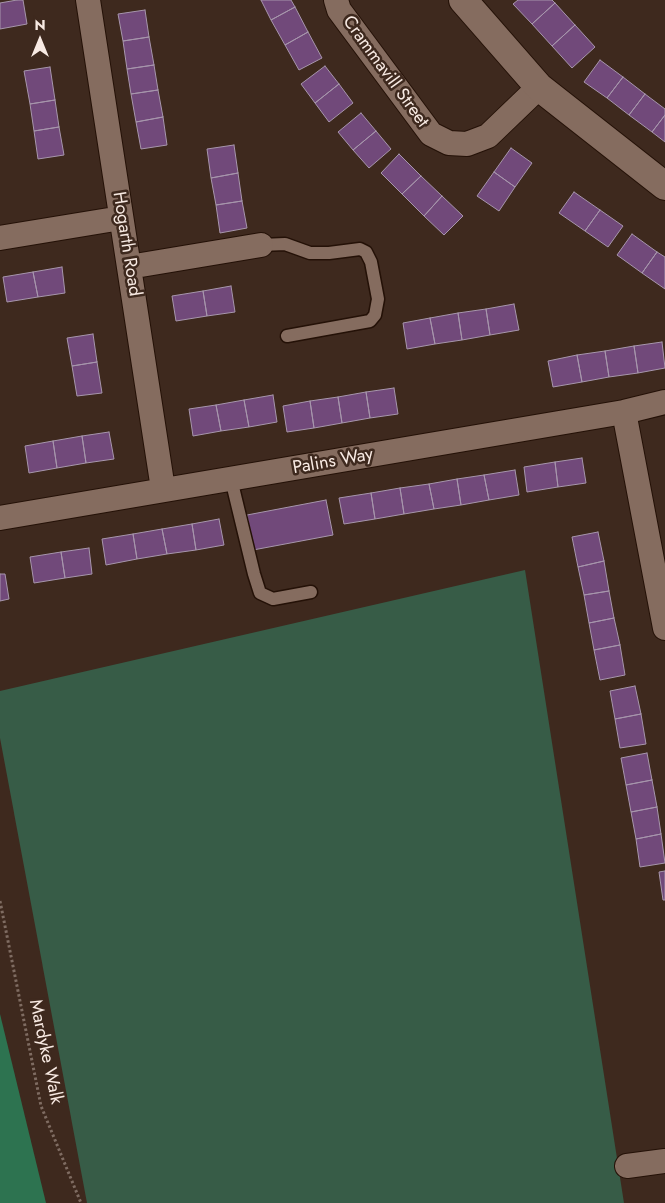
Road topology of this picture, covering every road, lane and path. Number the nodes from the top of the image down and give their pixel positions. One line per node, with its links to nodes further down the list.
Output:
1 (88, 0): 6 (street, Hogarth Road)
2 (336, 0): 4 (street, Crammavill Street)
3 (463, 0): 4 (street)
4 (539, 87): 5 (street)
5 (665, 186)
6 (121, 218): 7 (street); 9 (street, Hogarth Road)
7 (0, 238)
8 (261, 245): 9 (street); 10 (lane)
9 (129, 267): 14 (street, Hogarth Road)
10 (287, 336)
11 (665, 402): 12 (street, Palins Way)
12 (624, 412): 13 (street, Palins Way); 17 (street)
13 (232, 479): 14 (street, Palins Way); 16 (lane)
14 (163, 489): 15 (street, Palins Way)
15 (0, 518)
16 (311, 592)
17 (665, 628)
18 (0, 901): 21 (path, Mardyke Walk)
19 (665, 1161): 20 (street)
20 (627, 1166)
21 (81, 1203)

